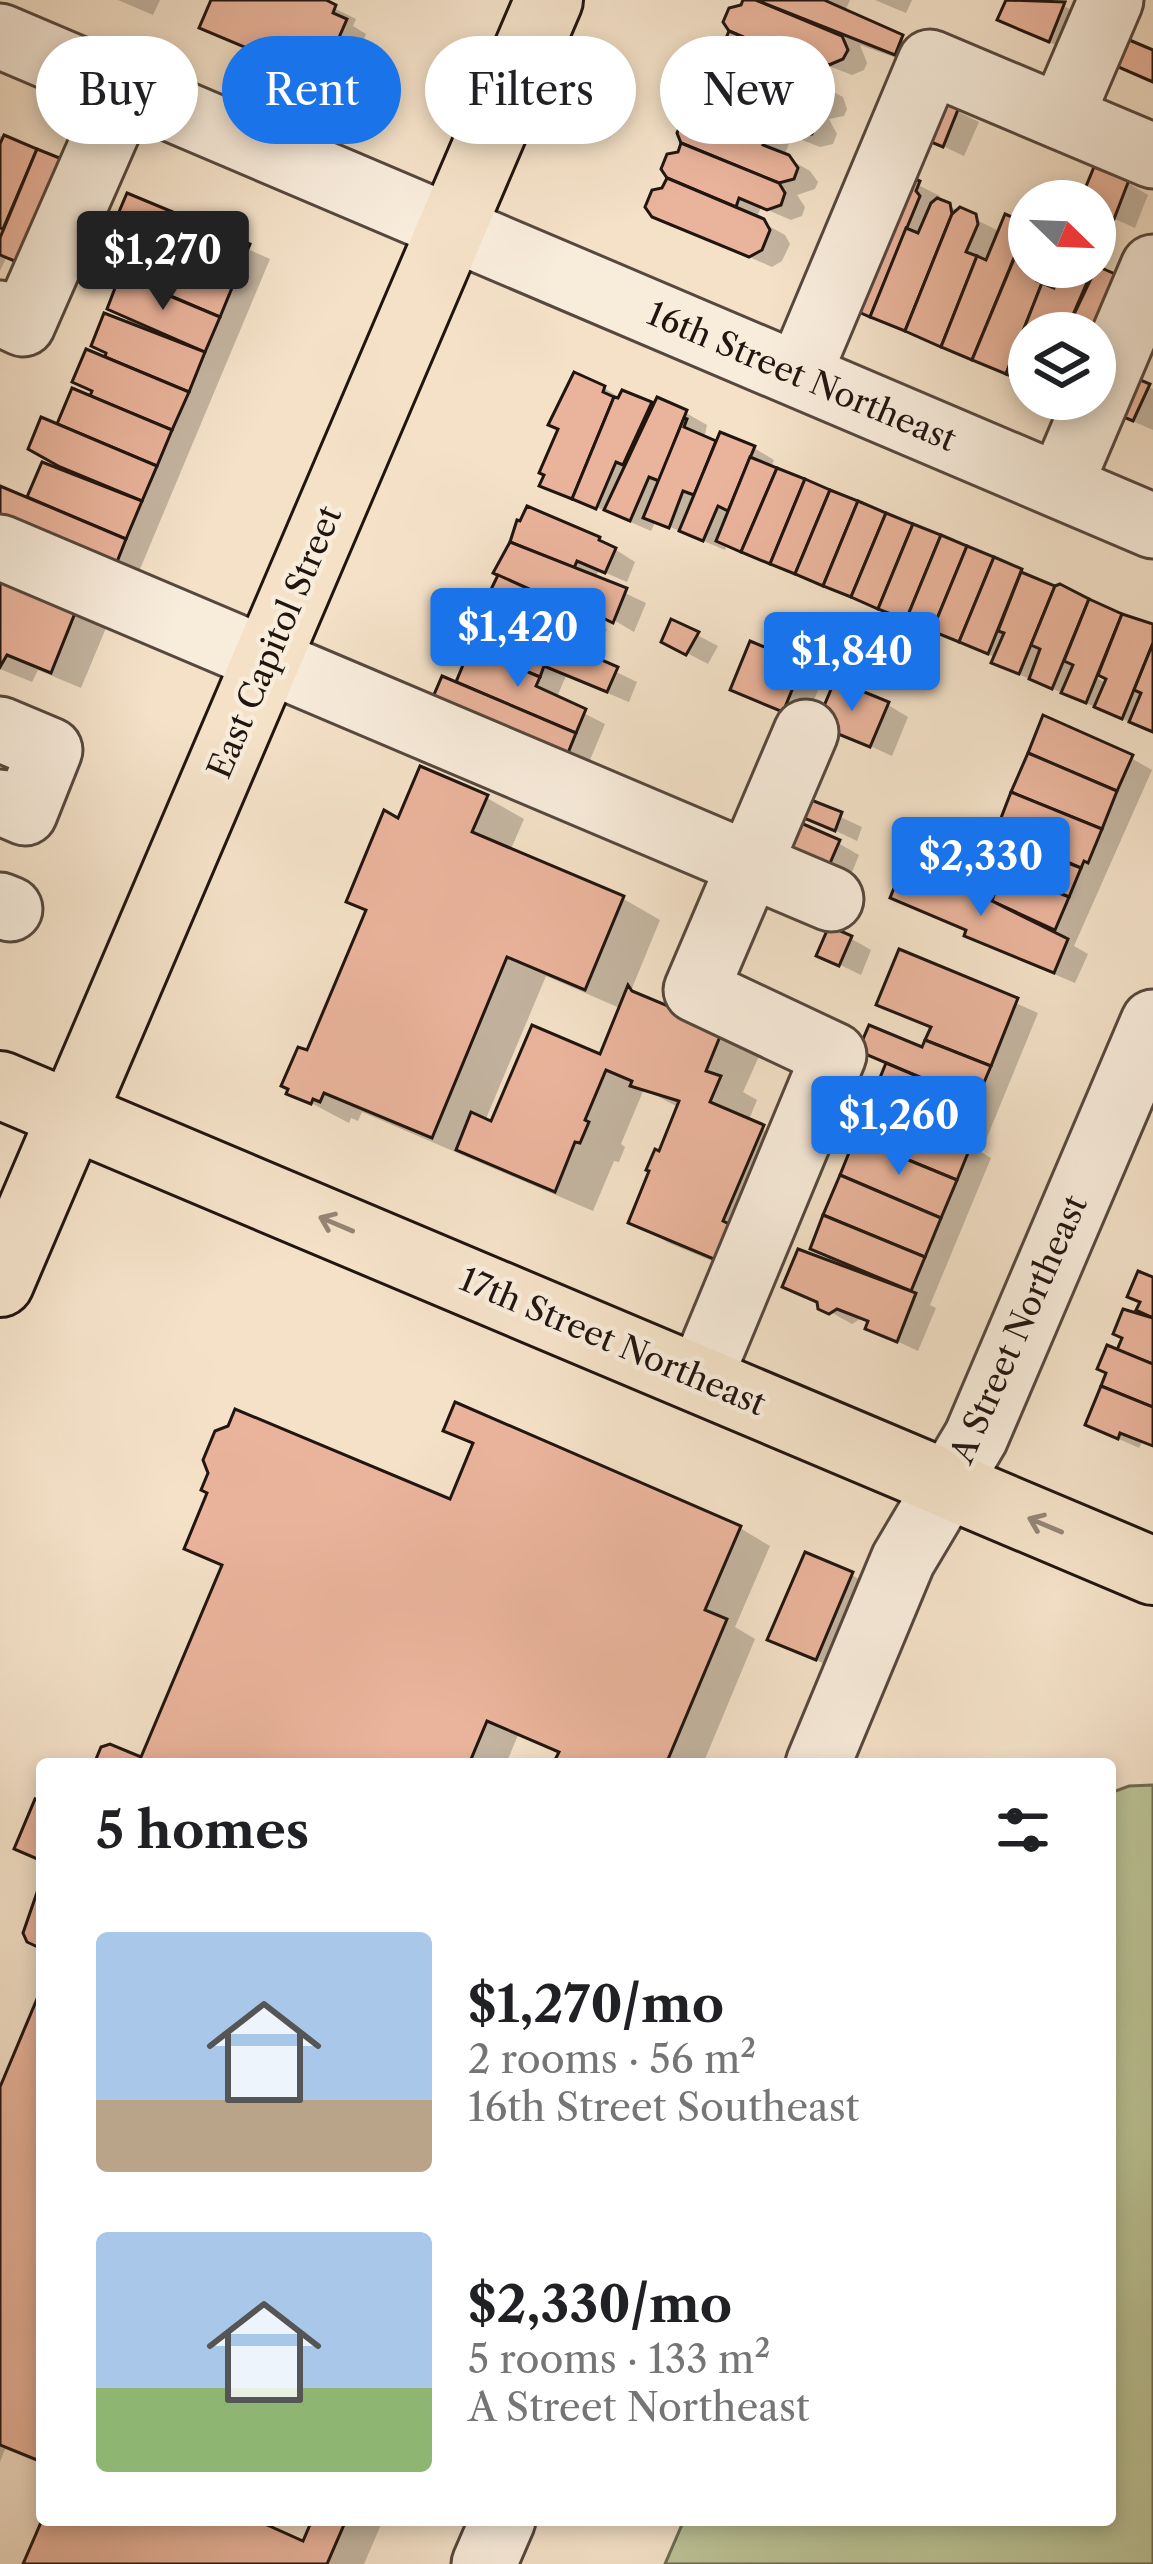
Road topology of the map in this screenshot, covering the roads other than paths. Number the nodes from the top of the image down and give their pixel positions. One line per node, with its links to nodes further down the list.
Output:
1 (549, 0): 10 (main road, East Capitol Street)
2 (1110, 0): 3 (street); 6 (street)
3 (1153, 19)
4 (0, 36): 5 (street, 16th Street Northeast)
5 (36, 51)
6 (1061, 116): 9 (street); 13 (street)
7 (198, 119): 10 (street, 16th Street Northeast)
8 (102, 144): 12 (street)
9 (1153, 156)
10 (451, 226): 13 (street, 16th Street Northeast); 17 (main road, East Capitol Street)
11 (1153, 267): 14 (street)
12 (0, 313)
13 (799, 374): 14 (street, 16th Street Northeast)
14 (1060, 487): 15 (street, 16th Street Northeast)
15 (1153, 526)
16 (0, 547): 17 (street)
17 (267, 658): 21 (street); 25 (main road, East Capitol Street)
18 (0, 729): 20 (street)
19 (806, 732): 21 (street)
20 (0, 802)
21 (750, 865): 22 (street); 27 (street)
22 (831, 899)
23 (1153, 1022): 28 (street, A Street Northeast)
24 (0, 1085): 25 (main road, 17th Street Northeast)
25 (72, 1114): 26 (main road, East Capitol Street); 27 (main road, 17th Street Northeast, one-way to 25)
26 (0, 1283)
27 (700, 1378): 28 (main road, 17th Street Northeast)
28 (946, 1482): 29 (main road, 17th Street Northeast, one-way to 28); 30 (street, A Street Northeast)
29 (1153, 1570)
30 (821, 1758)
31 (500, 2526): 32 (street)
32 (484, 2564)

